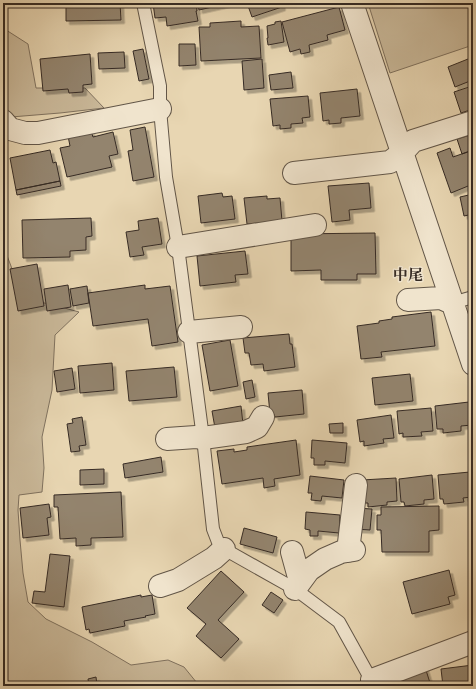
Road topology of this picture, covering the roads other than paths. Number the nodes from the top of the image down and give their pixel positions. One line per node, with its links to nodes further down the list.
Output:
1 (142, 3): 3 (lane)
2 (352, 3): 6 (street)
3 (160, 109): 4 (street); 9 (lane)
4 (3, 121)
5 (473, 122): 6 (street)
6 (403, 152): 7 (street); 11 (street)
7 (294, 173)
8 (315, 225): 9 (street)
9 (178, 248): 13 (lane)
10 (408, 300): 11 (street)
11 (463, 300): 14 (street)
12 (240, 327): 13 (street)
13 (189, 332): 16 (lane)
14 (473, 364)
15 (263, 417): 16 (street)
16 (203, 438): 17 (street); 19 (lane)
17 (167, 439)
18 (356, 485): 21 (street)
19 (224, 549): 21 (lane); 22 (street)
20 (292, 552): 21 (street)
21 (298, 585): 24 (lane)
22 (160, 586)
23 (473, 642): 24 (street)
24 (373, 683)

